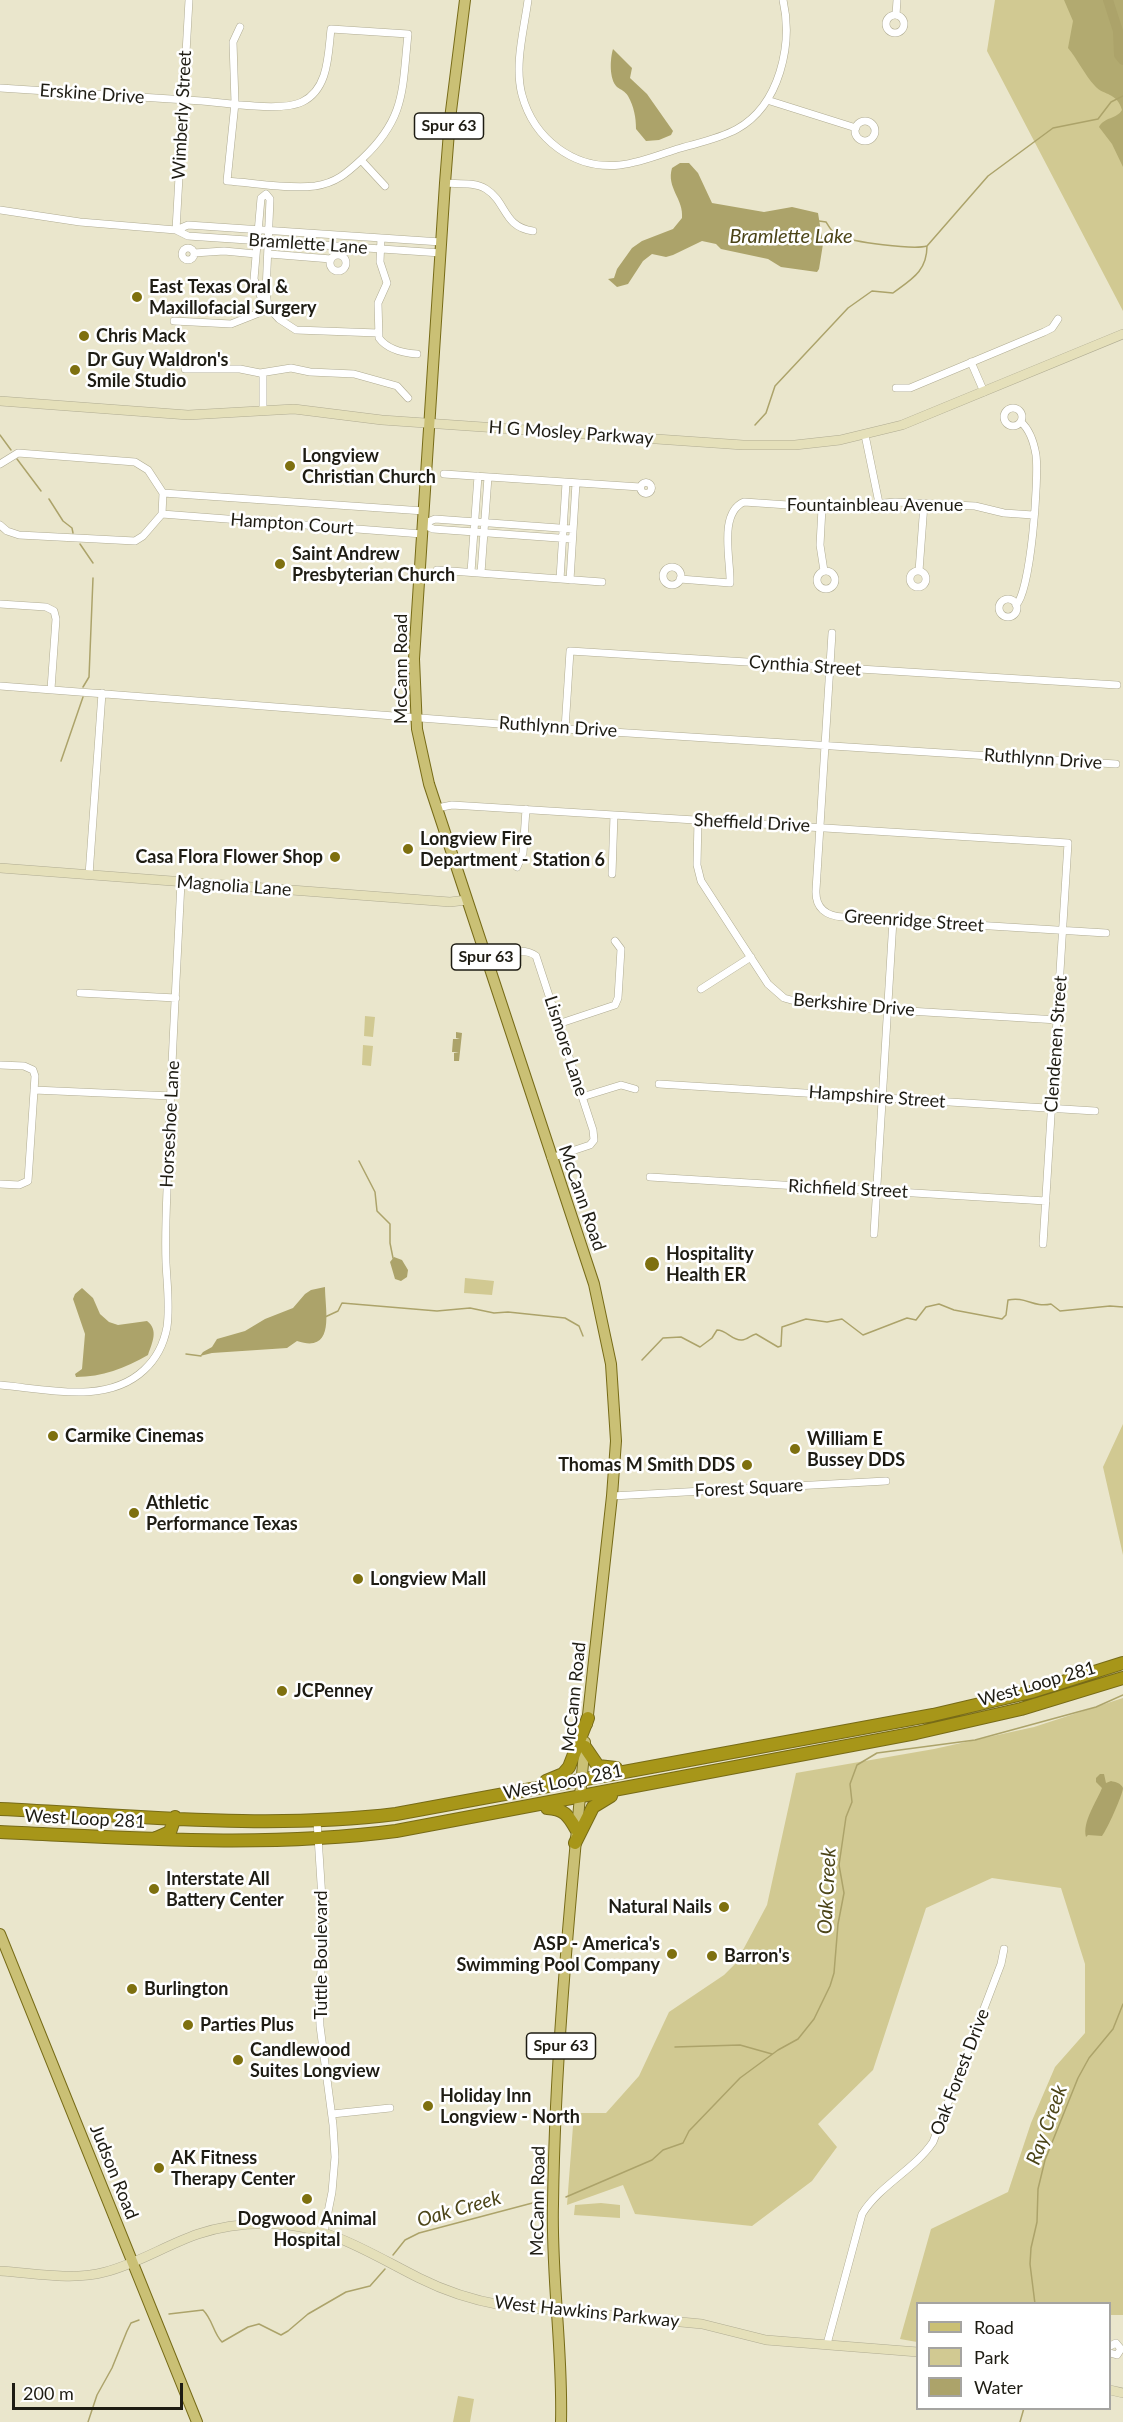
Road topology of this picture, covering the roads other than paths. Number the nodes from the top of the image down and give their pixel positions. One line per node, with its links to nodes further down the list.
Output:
1 (189, 0): 9 (street, Wimberly Street)
2 (465, 0): 14 (main road, McCann Road / Spur 63)
3 (528, 0): 10 (street)
4 (783, 0): 10 (street)
5 (897, 0): 6 (street)
6 (896, 15)
7 (240, 27): 11 (street)
8 (0, 88): 9 (street, Erskine Drive)
9 (183, 100): 11 (street, Erskine Drive); 19 (street, Wimberly Street)
10 (767, 100): 12 (street)
11 (235, 103): 13 (street, Erskine Drive); 15 (street)
12 (856, 128)
13 (361, 160): 15 (street); 16 (street)
14 (445, 183): 22 (street); 26 (main road, McCann Road / Spur 63)
15 (267, 184): 17 (street)
16 (385, 186)
17 (266, 194): 20 (street); 21 (street)
18 (0, 210): 19 (street, Bramlette Lane)
19 (176, 230): 20 (street, Bramlette Lane); 24 (street, Bramlette Lane)
20 (258, 230): 21 (street, Bramlette Lane); 24 (street)
21 (268, 230): 23 (street, Bramlette Lane); 25 (street)
22 (533, 231)
23 (381, 238): 26 (street, Bramlette Lane); 27 (street)
24 (256, 241): 25 (street, Bramlette Lane); 29 (street)
25 (269, 242): 27 (street, Bramlette Lane); 30 (street)
26 (441, 248): 27 (street, Bramlette Lane); 47 (main road, McCann Road / Spur 63)
27 (381, 249): 35 (street)
28 (194, 253): 29 (street)
29 (256, 254): 32 (street)
30 (269, 254): 31 (street); 32 (street)
31 (331, 259)
32 (269, 308): 34 (street); 35 (street)
33 (1058, 319): 38 (street)
34 (174, 321)
35 (378, 333): 37 (street)
36 (1123, 334): 42 (main road, H G Mosley Parkway)
37 (417, 354)
38 (971, 362): 41 (street); 42 (street)
39 (185, 369): 40 (street)
40 (263, 373): 43 (street); 45 (street)
41 (896, 388)
42 (984, 392): 48 (main road, H G Mosley Parkway)
43 (408, 398)
44 (0, 401): 45 (main road, H G Mosley Parkway)
45 (262, 409): 47 (main road, H G Mosley Parkway)
46 (1021, 422): 62 (street)
47 (430, 424): 48 (main road, H G Mosley Parkway); 60 (main road, McCann Road / Spur 63)
48 (865, 435): 57 (street)
49 (0, 464): 56 (street)
50 (444, 474): 51 (street)
51 (478, 476): 52 (street); 64 (street)
52 (488, 477): 53 (street); 65 (street)
53 (566, 483): 54 (street); 67 (street)
54 (576, 483): 55 (street); 69 (street)
55 (640, 487)
56 (163, 494): 60 (street, Hampton Court); 61 (street)
57 (879, 503): 58 (street, Fountainbleau Avenue); 59 (street, Fountainbleau Avenue)
58 (924, 504): 62 (street, Fountainbleau Avenue); 77 (street)
59 (822, 508): 76 (street); 81 (street, Fountainbleau Avenue)
60 (424, 511): 68 (main road, McCann Road / Spur 63)
61 (162, 514): 66 (street); 68 (street, Hampton Court)
62 (1033, 514): 85 (street)
63 (454, 520): 64 (street); 68 (street); 70 (street)
64 (475, 522): 65 (street); 71 (street)
65 (484, 523): 67 (street); 72 (street)
66 (0, 525)
67 (563, 528): 69 (street); 73 (street)
68 (422, 529): 70 (street); 92 (main road, McCann Road / Spur 63)
69 (573, 529): 74 (street)
70 (453, 531): 71 (street)
71 (474, 532): 72 (street); 78 (street)
72 (484, 533): 73 (street); 79 (street)
73 (562, 538): 74 (street); 80 (street)
74 (572, 539): 82 (street)
75 (437, 570): 78 (street)
76 (824, 571)
77 (919, 571)
78 (471, 572): 79 (street)
79 (481, 573): 80 (street)
80 (560, 579): 82 (street)
81 (680, 579)
82 (570, 580): 83 (street)
83 (602, 582)
84 (0, 604): 90 (street)
85 (1016, 605)
86 (832, 633): 87 (street, Greenridge Street)
87 (830, 668): 88 (street, Cynthia Street); 93 (street, Cynthia Street); 94 (street, Greenridge Street)
88 (1117, 685)
89 (0, 686): 90 (street, Ruthlynn Drive)
90 (51, 689): 91 (street, Ruthlynn Drive)
91 (102, 693): 92 (street, Ruthlynn Drive); 105 (street)
92 (416, 716): 93 (street, Ruthlynn Drive); 96 (main road, McCann Road / Spur 63)
93 (565, 729): 94 (street, Ruthlynn Drive)
94 (824, 746): 95 (street, Ruthlynn Drive); 100 (street, Greenridge Street)
95 (1116, 764)
96 (437, 808): 97 (street, Sheffield Drive); 107 (main road, McCann Road / Spur 63)
97 (526, 809): 98 (street, Sheffield Drive); 102 (street)
98 (614, 815): 99 (street, Sheffield Drive); 104 (street)
99 (698, 820): 100 (street, Sheffield Drive); 112 (street, Berkshire Drive)
100 (819, 827): 101 (street, Sheffield Drive); 108 (street, Greenridge Street)
101 (1068, 843): 109 (street, Clendenen Street)
102 (518, 867)
103 (0, 868): 105 (main road, Magnolia Lane)
104 (612, 874)
105 (89, 875): 106 (main road, Magnolia Lane)
106 (181, 882): 107 (main road, Magnolia Lane); 116 (street, Horseshoe Lane)
107 (467, 900): 113 (main road, McCann Road / Spur 63)
108 (893, 920): 109 (street, Greenridge Street); 117 (street)
109 (1064, 931): 110 (street, Greenridge Street); 118 (street, Clendenen Street)
110 (1106, 933)
111 (615, 941): 119 (street)
112 (751, 957): 114 (street); 117 (street, Berkshire Drive)
113 (486, 959): 119 (street, Lismore Lane); 129 (main road, McCann Road / Spur 63)
114 (701, 989)
115 (80, 993): 116 (street)
116 (176, 998): 124 (street, Horseshoe Lane)
117 (888, 1009): 118 (street, Berkshire Drive); 126 (street)
118 (1058, 1020): 127 (street, Clendenen Street)
119 (558, 1024): 125 (street, Lismore Lane)
120 (0, 1065): 123 (street)
121 (659, 1084): 126 (street, Hampshire Street)
122 (635, 1089): 125 (street)
123 (34, 1090): 124 (street); 131 (street)
124 (171, 1096): 136 (street, Horseshoe Lane)
125 (582, 1096): 129 (street, Lismore Lane)
126 (882, 1098): 127 (street, Hampshire Street); 132 (street)
127 (1052, 1108): 128 (street, Hampshire Street); 133 (street, Clendenen Street)
128 (1095, 1111)
129 (551, 1158): 138 (main road, McCann Road / Spur 63)
130 (650, 1177): 132 (street, Richfield Street)
131 (0, 1184)
132 (876, 1191): 133 (street, Richfield Street); 134 (street)
133 (1046, 1201): 135 (street, Clendenen Street)
134 (874, 1234)
135 (1043, 1244)
136 (0, 1385)
137 (886, 1481): 138 (street, Forest Square)
138 (612, 1496): 143 (main road, McCann Road / Spur 63)
139 (1123, 1663): 144 (highway, West Loop 281)
140 (1123, 1671): 142 (highway)
141 (1123, 1678): 142 (highway, West Loop 281)
142 (1051, 1701): 146 (highway, West Loop 281)
143 (588, 1718): 147 (main road, McCann Road / Spur 63); 152 (highway)
144 (898, 1722): 145 (highway, West Loop 281); 146 (highway)
145 (796, 1739): 148 (highway); 149 (highway, West Loop 281)
146 (848, 1746): 148 (highway, West Loop 281)
147 (585, 1747): 149 (highway); 150 (main road, McCann Road / Spur 63)
148 (754, 1764): 151 (highway, West Loop 281)
149 (644, 1767): 150 (highway, West Loop 281)
150 (582, 1780): 152 (highway, West Loop 281); 153 (main road, McCann Road / Spur 63)
151 (628, 1788): 153 (highway, West Loop 281); 164 (highway)
152 (523, 1791): 157 (highway, West Loop 281)
153 (580, 1797): 154 (highway, West Loop 281); 158 (main road, McCann Road / Spur 63)
154 (525, 1808): 158 (highway); 161 (highway, West Loop 281)
155 (0, 1809): 156 (highway, West Loop 281)
156 (175, 1817): 157 (highway, West Loop 281); 162 (highway)
157 (317, 1821): 161 (street, Tuttle Boulevard)
158 (576, 1829): 164 (main road, McCann Road / Spur 63)
159 (0, 1832): 160 (highway, West Loop 281)
160 (49, 1835): 162 (highway, West Loop 281); 163 (highway)
161 (318, 1838): 162 (highway, West Loop 281); 168 (street, Tuttle Boulevard)
162 (150, 1840)
163 (0, 1842)
164 (575, 1843): 172 (main road, McCann Road / Spur 63)
165 (0, 1934): 170 (main road, Judson Road)
166 (1004, 1949): 173 (street, Oak Forest Drive)
167 (390, 2108): 168 (street)
168 (332, 2114): 169 (street, Tuttle Boulevard)
169 (324, 2232): 170 (main road, West Hawkins Parkway); 172 (main road, West Hawkins Parkway)
170 (132, 2262): 171 (main road, West Hawkins Parkway); 175 (main road, Judson Road)
171 (0, 2271)
172 (558, 2312): 173 (main road, West Hawkins Parkway); 176 (main road, McCann Road / Spur 63)
173 (827, 2344): 174 (main road, West Hawkins Parkway)
174 (916, 2352)
175 (196, 2422)
176 (561, 2422)

